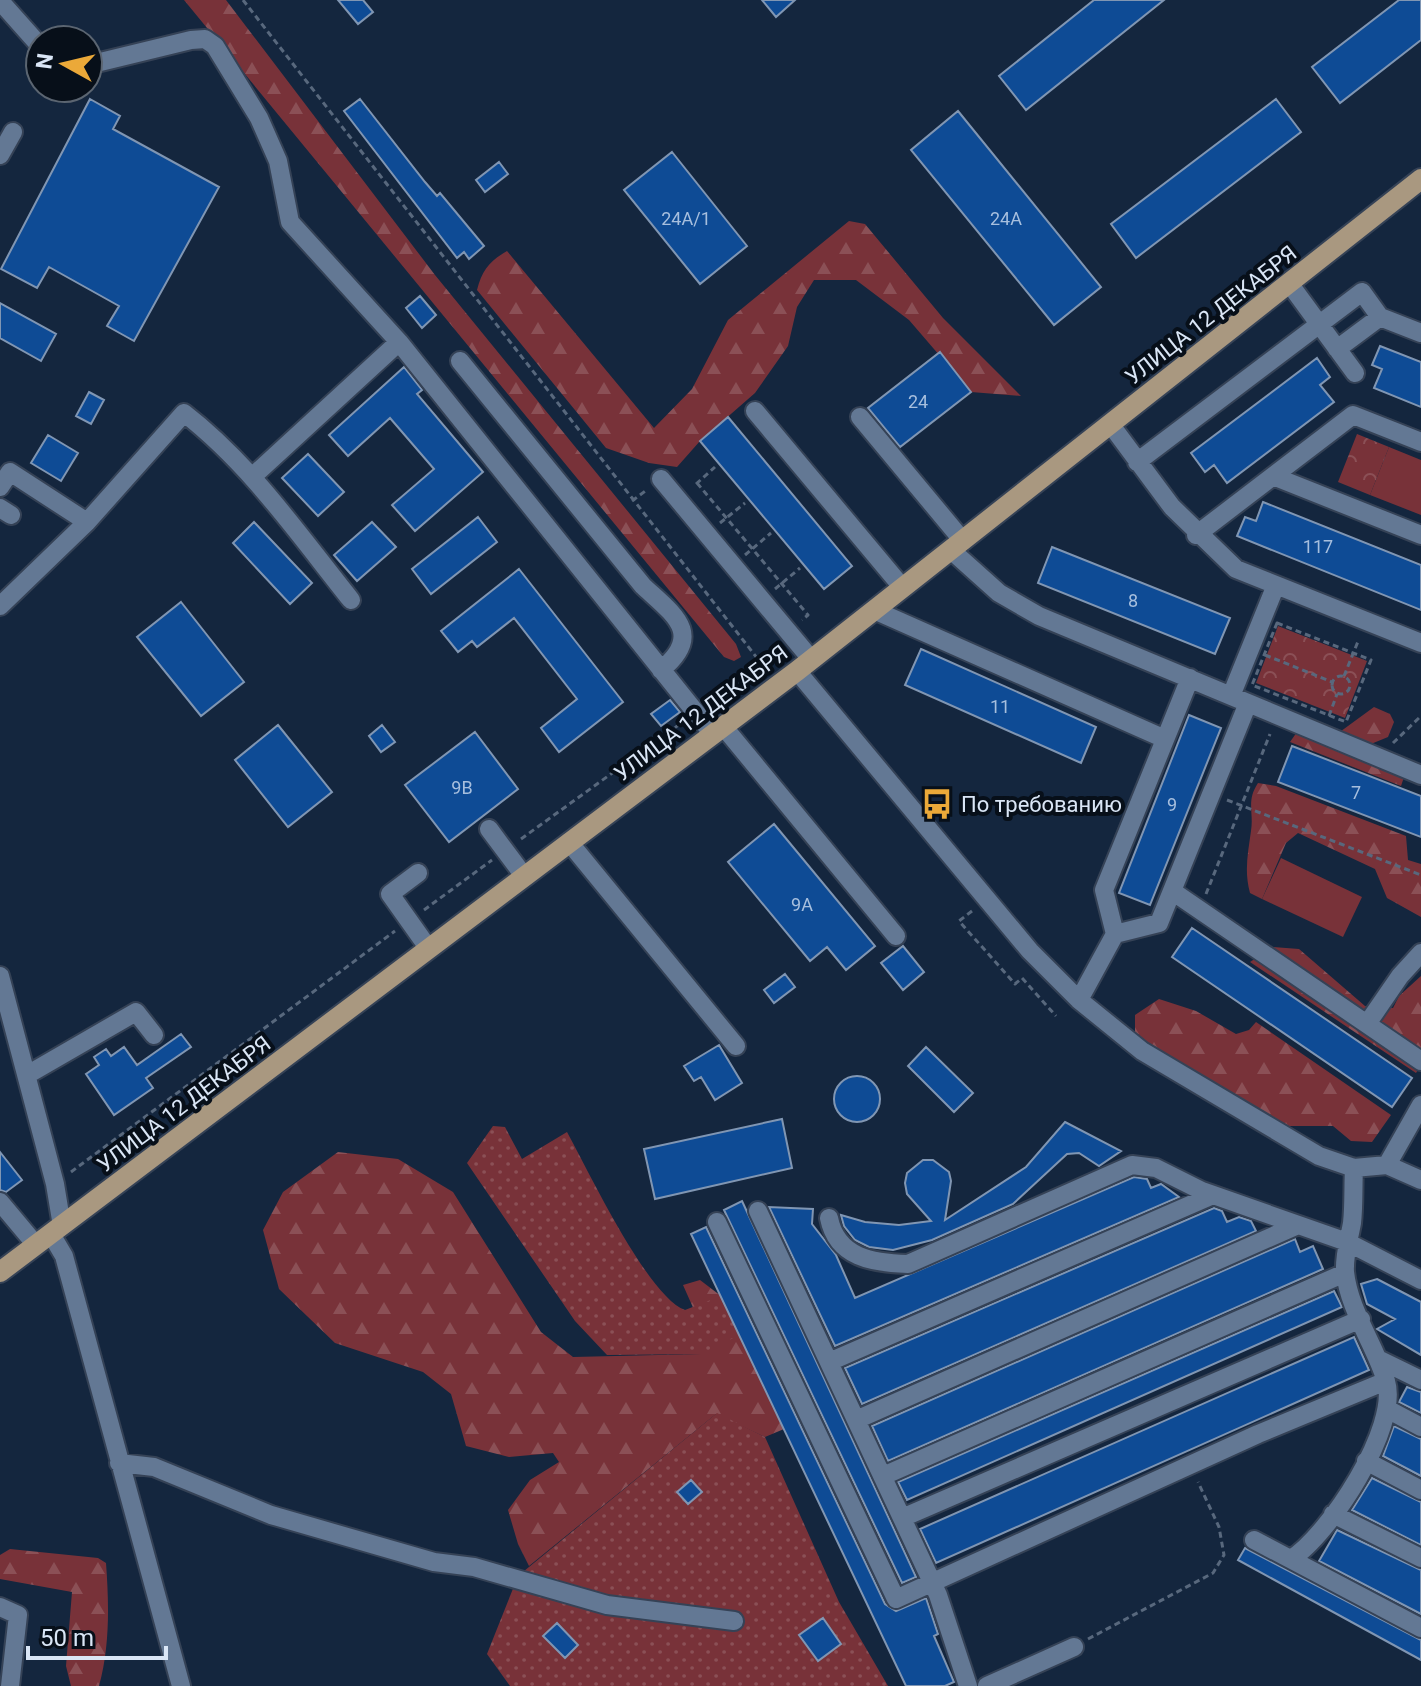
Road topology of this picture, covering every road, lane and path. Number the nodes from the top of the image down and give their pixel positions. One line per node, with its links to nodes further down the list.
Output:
1 (243, 0): 56 (path)
2 (0, 1): 3 (street)
3 (24, 28)
4 (104, 61): 12 (street)
5 (13, 132): 6 (street)
6 (0, 155)
7 (1421, 179): 8 (main road, УЛИЦА 12 ДЕКАБРЯ)
8 (1289, 283): 10 (street); 18 (main road, УЛИЦА 12 ДЕКАБРЯ)
9 (1380, 317): 10 (street); 11 (street); 13 (street)
10 (1318, 325): 13 (street); 20 (street)
11 (1421, 333)
12 (399, 342): 23 (street); 52 (street)
13 (1337, 349): 15 (street)
14 (460, 361): 52 (street)
15 (1355, 373)
16 (755, 411): 41 (street)
17 (860, 417): 35 (street)
18 (1111, 425): 20 (street); 35 (main road, УЛИЦА 12 ДЕКАБРЯ)
19 (1421, 442): 22 (street)
20 (1137, 462): 33 (street)
21 (715, 467): 25 (path)
22 (1273, 476): 33 (street); 34 (street)
23 (252, 477): 30 (street); 42 (street)
24 (661, 479): 27 (street)
25 (697, 483): 27 (path); 29 (path)
26 (0, 487): 30 (street)
27 (678, 499): 32 (street)
28 (745, 503): 29 (path)
29 (727, 518): 32 (path); 36 (path)
30 (87, 522): 44 (street)
31 (771, 533): 36 (path)
32 (707, 534): 37 (street)
33 (1196, 535): 40 (street)
34 (1421, 535)
35 (957, 545): 41 (main road, УЛИЦА 12 ДЕКАБРЯ); 54 (street)
36 (752, 549): 37 (path); 39 (path)
37 (733, 565): 43 (street)
38 (800, 568): 39 (path)
39 (781, 584): 43 (path); 47 (path)
40 (1276, 585): 46 (street); 60 (street)
41 (902, 587): 45 (main road, УЛИЦА 12 ДЕКАБРЯ)
42 (351, 600)
43 (762, 600): 47 (street)
44 (0, 606)
45 (874, 610): 51 (main road, УЛИЦА 12 ДЕКАБРЯ); 66 (street)
46 (1366, 621): 48 (street); 49 (path)
47 (788, 632): 51 (street)
48 (1421, 643)
49 (1353, 653): 50 (path); 53 (path); 58 (path)
50 (1264, 655): 55 (path); 62 (path)
51 (804, 665): 56 (main road, УЛИЦА 12 ДЕКАБРЯ); 84 (street)
52 (661, 670): 64 (street)
53 (1344, 676): 55 (path); 57 (path)
54 (1190, 678): 60 (street); 66 (street)
55 (1332, 682): 59 (path)
56 (778, 684): 64 (main road, УЛИЦА 12 ДЕКАБРЯ)
57 (1349, 688): 58 (path); 59 (path)
58 (1358, 692): 62 (path)
59 (1337, 694): 62 (path)
60 (1240, 699): 61 (street); 69 (street)
61 (1278, 715): 65 (street); 70 (path)
62 (1329, 715): 65 (path)
63 (1421, 716): 67 (path)
64 (718, 730): 72 (main road, УЛИЦА 12 ДЕКАБРЯ); 80 (street)
65 (1322, 734): 67 (street)
66 (1165, 739): 79 (street)
67 (1379, 757): 68 (street)
68 (1421, 775)
69 (1211, 794): 70 (path); 76 (street)
70 (1241, 805): 74 (path); 78 (path)
71 (489, 829): 75 (street)
72 (569, 842): 75 (main road, УЛИЦА 12 ДЕКАБРЯ); 88 (street)
73 (418, 873): 81 (street)
74 (1421, 875)
75 (524, 876): 81 (main road, УЛИЦА 12 ДЕКАБРЯ)
76 (1172, 891): 78 (street); 79 (street)
77 (974, 909): 85 (path)
78 (1200, 909): 86 (street)
79 (1115, 934): 84 (street)
80 (896, 936)
81 (429, 949): 101 (main road, УЛИЦА 12 ДЕКАБРЯ)
82 (1421, 953): 86 (street)
83 (0, 976): 90 (street)
84 (1079, 1000): 93 (street)
85 (1056, 1016)
86 (1367, 1024): 89 (street)
87 (154, 1035): 90 (street)
88 (736, 1046)
89 (1421, 1061)
90 (27, 1075): 101 (street)
91 (1421, 1105): 92 (street)
92 (1387, 1165): 93 (street); 94 (street)
93 (1354, 1168): 102 (street)
94 (1421, 1180)
95 (1213, 1195): 98 (street); 100 (street); 108 (street)
96 (0, 1202): 101 (street)
97 (758, 1211): 108 (street)
98 (829, 1218)
99 (717, 1222): 124 (street)
100 (1298, 1225): 102 (street); 112 (street)
101 (50, 1235): 103 (main road, УЛИЦА 12 ДЕКАБРЯ); 115 (street)
102 (1347, 1242): 104 (street); 105 (street)
103 (0, 1272)
104 (1345, 1273): 106 (street); 117 (street)
105 (1421, 1280)
106 (1361, 1319): 107 (street); 120 (street)
107 (1378, 1359): 109 (street); 110 (street)
108 (829, 1362): 112 (street)
109 (1421, 1380)
110 (1386, 1381): 111 (street); 116 (street)
111 (1387, 1409): 113 (street); 114 (street)
112 (856, 1420): 117 (street)
113 (1421, 1427)
114 (1366, 1461): 118 (street); 119 (street)
115 (119, 1463): 126 (street); 130 (street)
116 (1190, 1464): 124 (street); 128 (path)
117 (883, 1476): 120 (street)
118 (1421, 1490)
119 (1333, 1514): 122 (street); 123 (street)
120 (902, 1518): 124 (street)
121 (1254, 1540): 123 (street)
122 (1421, 1558)
123 (1291, 1559): 127 (street)
124 (932, 1581): 131 (street)
125 (0, 1607): 129 (street)
126 (734, 1621)
127 (1421, 1628)
128 (1074, 1647): 132 (street)
129 (10, 1686)
130 (181, 1686)
131 (968, 1686)
132 (987, 1686)

